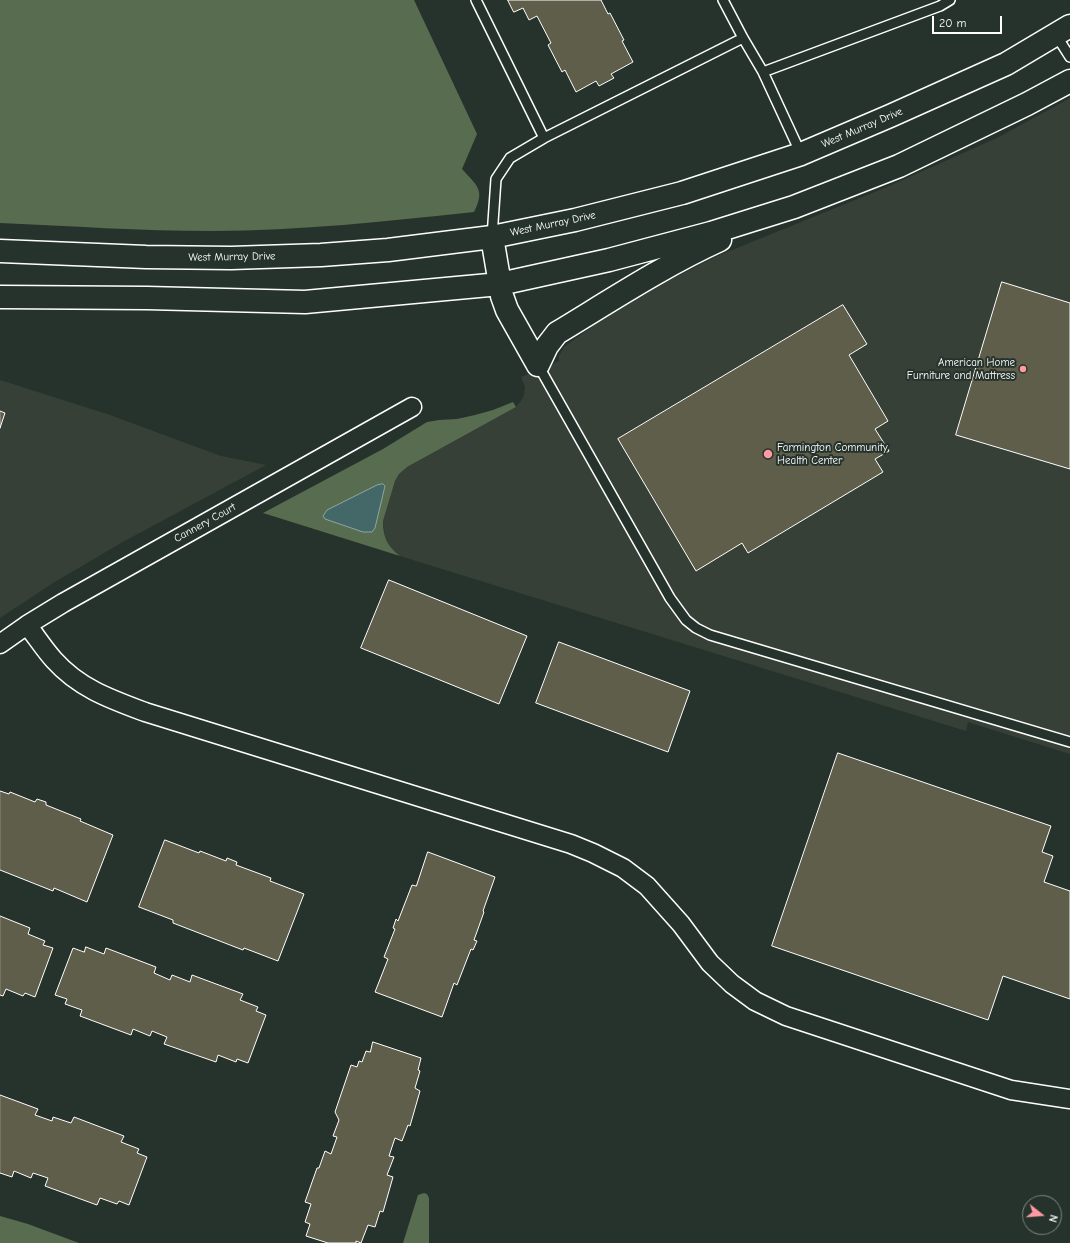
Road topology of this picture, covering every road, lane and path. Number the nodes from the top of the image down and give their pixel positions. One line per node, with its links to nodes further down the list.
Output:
1 (476, 0): 9 (lane)
2 (724, 0): 5 (lane)
3 (950, 0): 7 (lane)
4 (1063, 31): 6 (lane); 10 (highway, West Murray Drive)
5 (743, 38): 7 (lane); 9 (lane)
6 (1070, 57)
7 (763, 72): 10 (lane)
8 (1070, 82): 11 (highway)
9 (544, 138): 12 (lane)
10 (801, 154): 12 (highway, West Murray Drive)
11 (794, 207): 14 (highway); 16 (highway)
12 (492, 237): 13 (highway, West Murray Drive); 14 (highway)
13 (0, 251)
14 (500, 284): 15 (highway); 16 (highway)
15 (0, 297)
16 (538, 365): 20 (lane)
17 (412, 407): 18 (street, Cannery Court)
18 (27, 625): 19 (street, Cannery Court); 21 (street)
19 (0, 644)
20 (1070, 742)
21 (1070, 1099)

